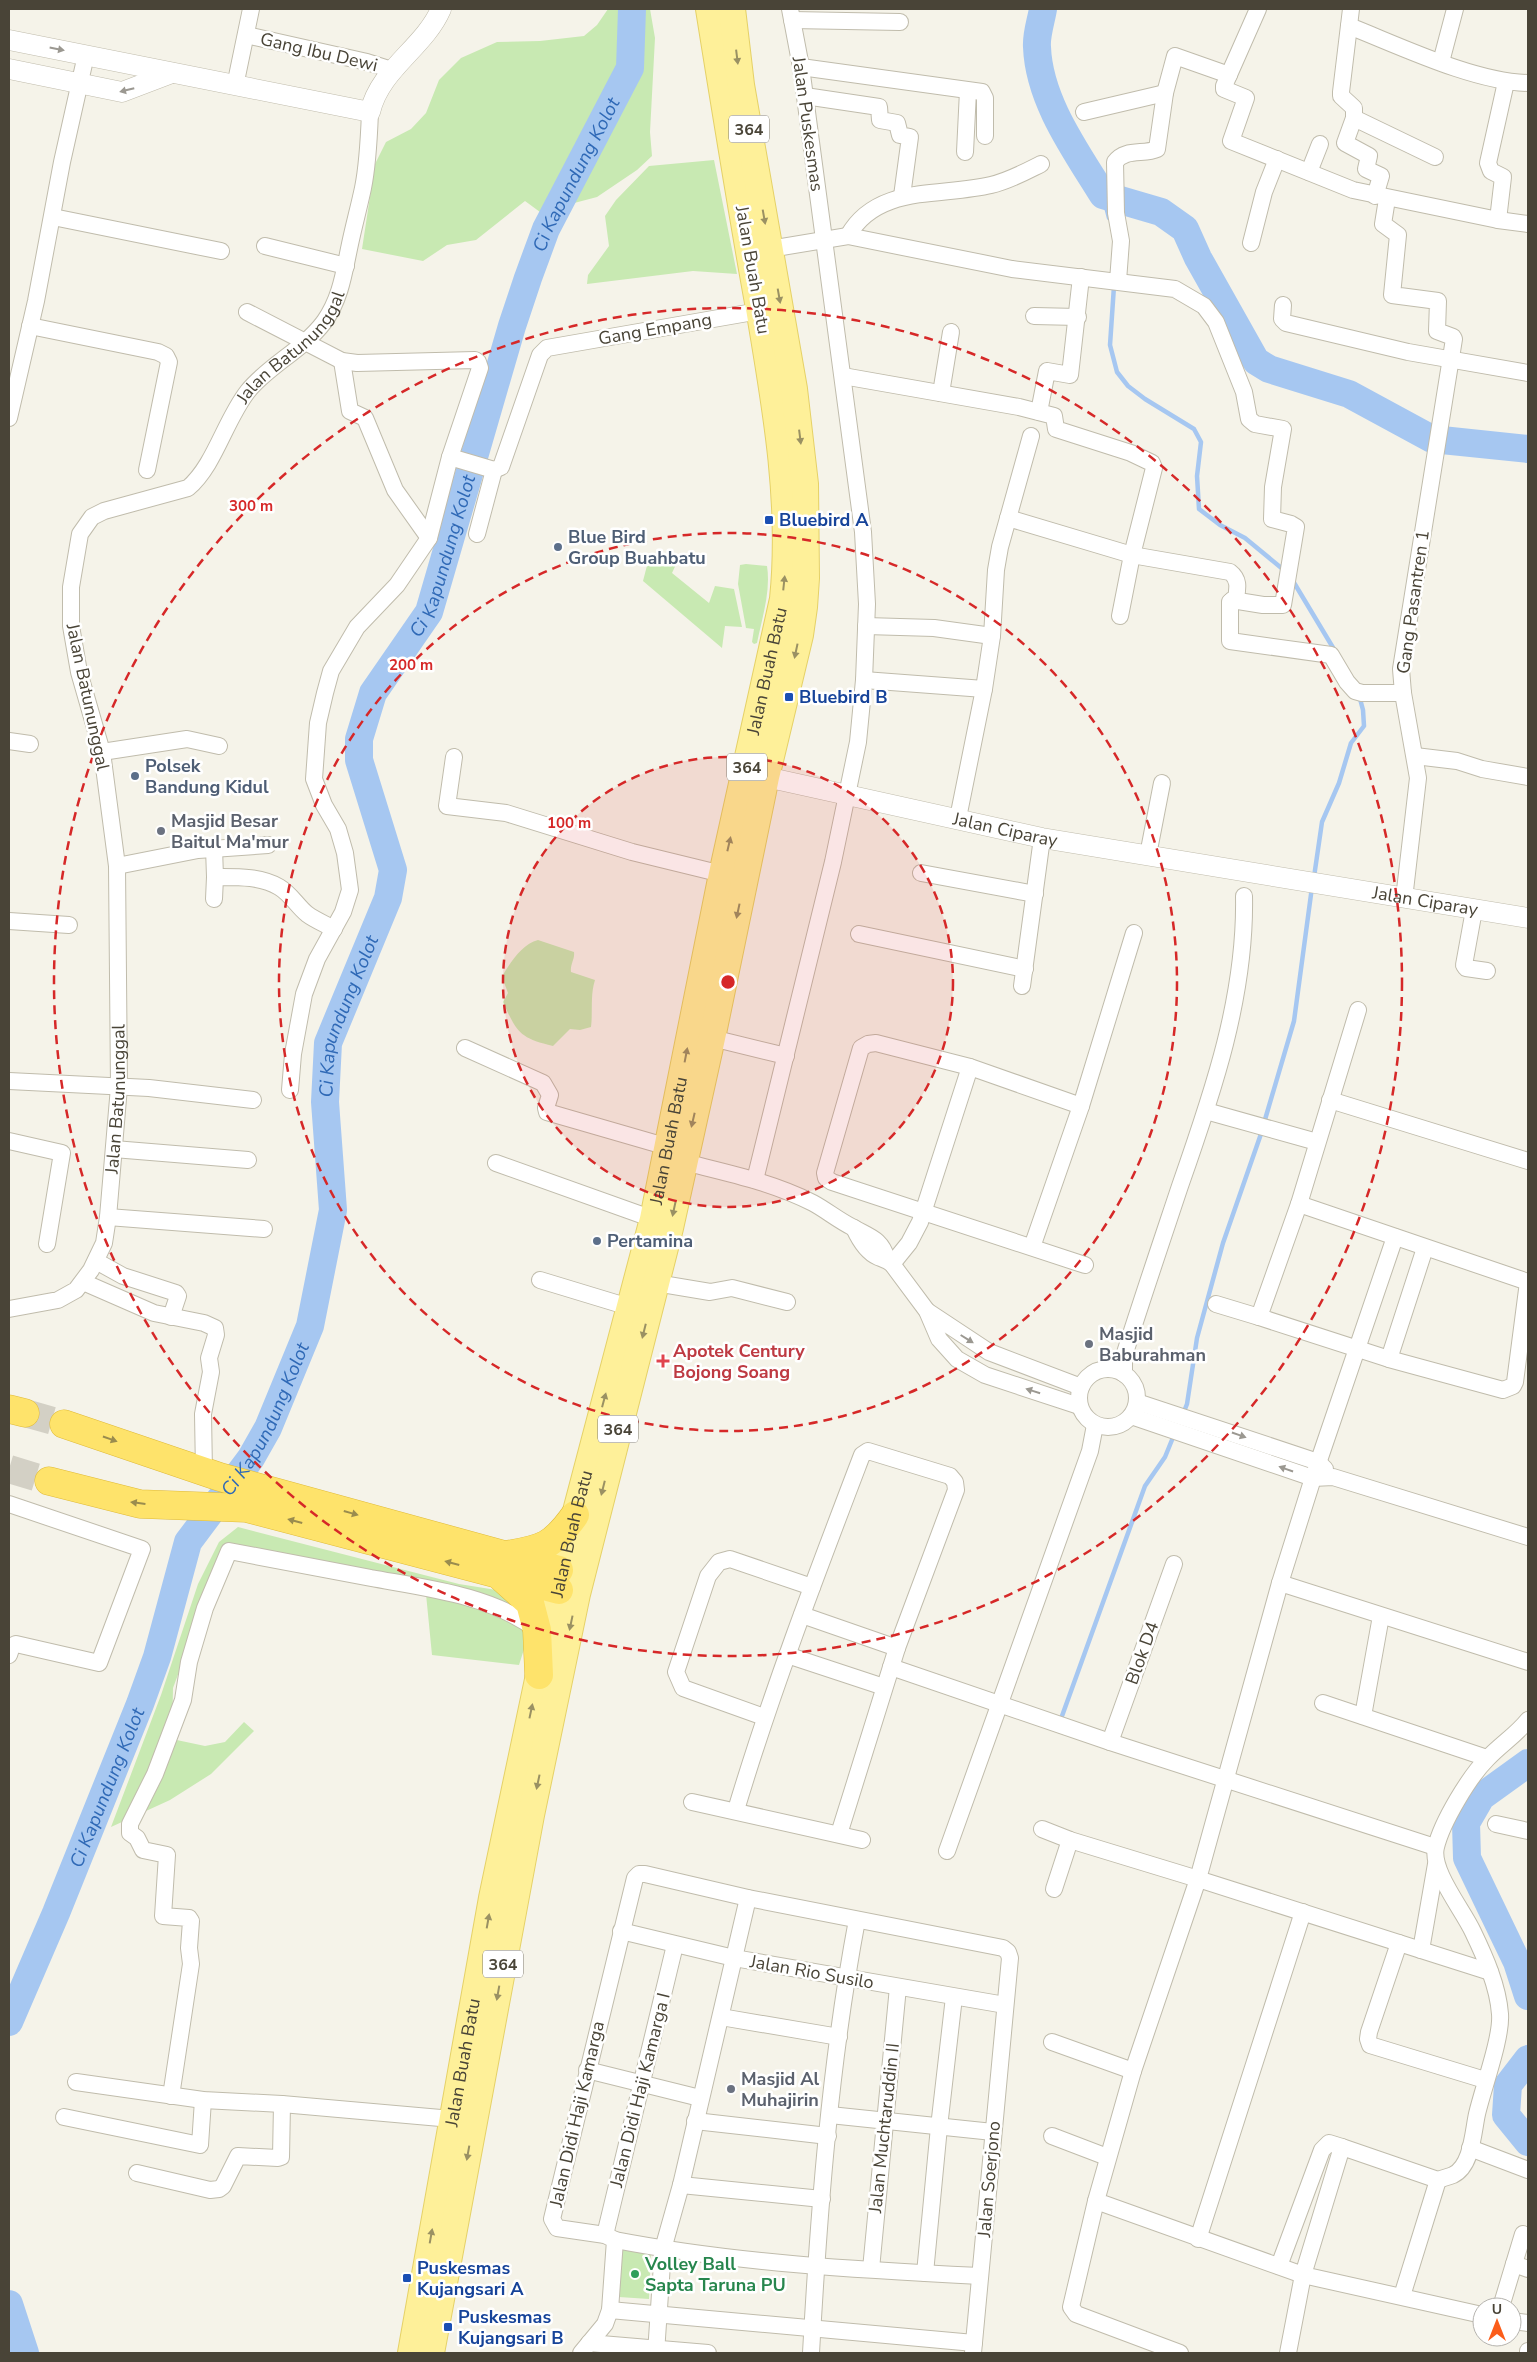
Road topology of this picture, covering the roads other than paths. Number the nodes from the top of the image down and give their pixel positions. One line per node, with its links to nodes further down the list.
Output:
1 (251, 9): 11 (street)
2 (441, 9): 17 (street)
3 (709, 9): 52 (main road, Jalan Buah Batu / 364)
4 (732, 9): 46 (main road, Jalan Buah Batu / 364, one-way to 46)
5 (1258, 9): 19 (street)
6 (1351, 9): 10 (street)
7 (1455, 9): 14 (street)
8 (791, 15): 9 (street); 15 (street, Jalan Puskesmas)
9 (900, 22)
10 (1348, 26): 14 (street); 29 (street)
11 (246, 35): 17 (street, Gang Ibu Dewi); 23 (street)
12 (9, 40): 13 (street, one-way to 13)
13 (86, 56): 18 (street); 22 (street)
14 (1441, 62): 20 (street)
15 (801, 67): 24 (street); 26 (street, Jalan Puskesmas)
16 (9, 69): 22 (street)
17 (392, 70): 27 (street)
18 (172, 73): 22 (street, one-way to 22); 23 (street)
19 (1229, 75): 25 (street); 34 (street)
20 (1506, 82): 21 (street); 40 (street)
21 (1528, 83)
22 (80, 84): 39 (street)
23 (235, 86): 27 (street)
24 (968, 90): 30 (street); 32 (street)
25 (1165, 93): 28 (street); 50 (street)
26 (805, 96): 37 (street); 43 (street, Jalan Puskesmas)
27 (370, 112): 48 (street, Jalan Batununggal)
28 (1084, 112)
29 (1354, 118): 33 (street); 38 (street)
30 (985, 136)
31 (1320, 144): 36 (street)
32 (966, 152)
33 (1435, 157)
34 (1277, 159): 36 (street); 44 (street)
35 (1041, 164): 37 (street)
36 (1309, 172): 38 (street)
37 (902, 196): 42 (street)
38 (1381, 198): 40 (street); 61 (street, Gang Pasantren 1)
39 (53, 217): 47 (street); 56 (street)
40 (1498, 220): 41 (street)
41 (1528, 224)
42 (848, 236): 43 (street); 49 (street)
43 (822, 240): 46 (street); 63 (street, Jalan Puskesmas)
44 (1251, 243)
45 (265, 246): 48 (street)
46 (770, 248): 59 (main road, Jalan Buah Batu / 364, one-way to 59)
47 (221, 252)
48 (346, 266): 58 (street, Jalan Batununggal)
49 (1081, 277): 50 (street); 55 (street)
50 (1115, 281): 76 (street)
51 (1283, 305): 61 (street)
52 (759, 311): 59 (main road, Jalan Buah Batu / 364); 70 (street, Gang Empang)
53 (247, 312): 58 (street)
54 (1034, 316): 55 (street)
55 (1078, 317): 66 (street)
56 (30, 326): 67 (street); 71 (street)
57 (951, 332): 65 (street)
58 (307, 342): 60 (street); 86 (street, Jalan Batununggal)
59 (779, 355): 64 (main road, Jalan Buah Batu / 364)
60 (342, 360): 69 (street); 73 (street)
61 (1451, 360): 62 (street); 82 (street, Gang Pasantren 1)
62 (1528, 373)
63 (843, 376): 65 (street); 78 (street, Jalan Puskesmas)
64 (783, 391): 90 (main road, Jalan Buah Batu / 364, one-way to 90); 100 (main road, Jalan Buah Batu / 364, one-way to 64)
65 (941, 393): 66 (street)
66 (1039, 412): 75 (street)
67 (9, 418)
68 (1031, 436): 72 (street)
69 (450, 457): 70 (street); 73 (street)
70 (490, 469): 74 (street)
71 (147, 470)
72 (1008, 518): 75 (street); 79 (street)
73 (432, 530): 109 (street)
74 (477, 534)
75 (1132, 555): 76 (street); 77 (street)
76 (1232, 600): 82 (street)
77 (1120, 616)
78 (866, 626): 79 (street); 80 (street, Jalan Puskesmas)
79 (992, 636): 81 (street)
80 (864, 680): 81 (street); 92 (street, Jalan Puskesmas)
81 (984, 689): 93 (street)
82 (1403, 693): 87 (street, Gang Pasantren 1)
83 (9, 740): 84 (street)
84 (30, 744)
85 (219, 746): 86 (street)
86 (102, 752): 98 (street, Jalan Batununggal)
87 (1415, 756): 89 (street); 104 (street, Gang Pasantren 1)
88 (454, 757): 100 (street)
89 (1528, 776)
90 (766, 777): 92 (street, Jalan Ciparay); 116 (main road, Jalan Buah Batu / 364, one-way to 116)
91 (1162, 783): 96 (street)
92 (848, 794): 93 (street, Jalan Ciparay); 118 (street, Jalan Puskesmas)
93 (958, 818): 94 (street, Jalan Ciparay)
94 (1042, 838): 96 (street, Jalan Ciparay); 101 (street)
95 (268, 845): 97 (street)
96 (1148, 855): 104 (street, Jalan Ciparay)
97 (215, 862): 98 (street); 103 (street); 109 (street)
98 (117, 866): 121 (street, Jalan Batununggal)
99 (921, 873): 101 (street)
100 (722, 874): 130 (main road, Jalan Buah Batu / 364, one-way to 100)
101 (1035, 894): 112 (street)
102 (1244, 896): 126 (street)
103 (214, 899)
104 (1404, 899): 105 (street, Jalan Ciparay)
105 (1474, 910): 106 (street, Jalan Ciparay); 113 (street)
106 (1528, 918)
107 (9, 921): 108 (street)
108 (69, 925)
109 (334, 929): 122 (street)
110 (1134, 933): 125 (street)
111 (859, 934): 112 (street)
112 (1025, 969): 114 (street)
113 (1487, 971)
114 (1022, 986)
115 (1358, 1010): 124 (street)
116 (712, 1038): 118 (street); 130 (main road, Jalan Buah Batu / 364, one-way to 130)
117 (465, 1048): 130 (street)
118 (786, 1056): 134 (street, Jalan Puskesmas)
119 (970, 1067): 125 (street); 136 (street); 136 (street)
120 (9, 1081): 121 (street)
121 (119, 1087): 123 (street); 129 (street, Jalan Batununggal)
122 (290, 1090)
123 (253, 1100)
124 (1330, 1100): 128 (street); 132 (street)
125 (1081, 1106): 142 (street)
126 (1206, 1111): 128 (street); 160 (street)
127 (9, 1142): 141 (street)
128 (1318, 1142): 135 (street)
129 (114, 1149): 131 (street); 137 (street, Jalan Batununggal)
130 (676, 1155): 134 (street); 138 (main road, Jalan Buah Batu / 364); 149 (main road, Jalan Buah Batu / 364, one-way to 149)
131 (248, 1160)
132 (1528, 1161)
133 (496, 1163): 138 (street)
134 (755, 1180): 144 (street)
135 (1299, 1204): 140 (street); 157 (street)
136 (924, 1211): 142 (street); 144 (street)
137 (108, 1217): 139 (street); 145 (street, Jalan Batununggal)
138 (653, 1219): 149 (main road, Jalan Buah Batu / 364)
139 (264, 1229)
140 (1395, 1237): 143 (street); 158 (street)
141 (47, 1244)
142 (1032, 1247): 146 (street)
143 (1426, 1248): 150 (street); 159 (street)
144 (885, 1257): 155 (street)
145 (96, 1261): 148 (street, Jalan Batununggal); 156 (street)
146 (1085, 1265)
147 (540, 1280): 153 (street)
148 (83, 1282): 154 (street); 156 (street)
149 (646, 1282): 151 (street); 153 (main road, Jalan Buah Batu / 364); 176 (main road, Jalan Buah Batu / 364, one-way to 176)
150 (1528, 1282): 159 (street)
151 (787, 1302)
152 (1216, 1304): 157 (street)
153 (629, 1307): 172 (main road, Jalan Buah Batu / 364, one-way to 153)
154 (9, 1309)
155 (926, 1311): 161 (street, one-way to 161); 162 (street, one-way to 155)
156 (171, 1317): 167 (street)
157 (1259, 1317): 158 (street)
158 (1356, 1348): 159 (street); 166 (street)
159 (1390, 1360)
160 (1119, 1372): 161 (street); 163 (street)
161 (1081, 1387): 162 (street)
162 (1079, 1406): 165 (street)
163 (1134, 1409): 165 (street); 166 (street, one-way to 166); 169 (street, one-way to 163)
164 (64, 1424): 167 (highway, one-way to 167)
165 (1100, 1426): 190 (street)
166 (1318, 1462): 168 (street); 169 (street)
167 (212, 1475): 175 (highway, one-way to 175)
168 (1333, 1477): 169 (street); 173 (street)
169 (1313, 1478): 177 (street)
170 (50, 1481): 175 (highway, one-way to 170)
171 (9, 1504): 183 (street)
172 (575, 1515): 175 (highway); 176 (main road, Jalan Buah Batu / 364)
173 (1528, 1537)
174 (1174, 1564): 194 (street, Blok D4)
175 (501, 1565): 176 (highway); 181 (highway)
176 (570, 1582): 187 (main road, Jalan Buah Batu / 364); 275 (main road, Jalan Buah Batu / 364, one-way to 275)
177 (1280, 1583): 180 (street); 196 (street)
178 (812, 1587): 179 (street); 182 (street); 192 (street)
179 (802, 1615): 182 (street); 184 (street)
180 (1381, 1616): 185 (street); 191 (street)
181 (537, 1630): 187 (highway); 232 (street)
182 (897, 1648): 186 (street)
183 (9, 1655)
184 (787, 1655): 188 (street); 192 (street)
185 (1528, 1662)
186 (890, 1667): 188 (street); 190 (street)
187 (539, 1675): 238 (main road, Jalan Buah Batu / 364, one-way to 187)
188 (884, 1687): 202 (street)
189 (1323, 1703): 191 (street)
190 (998, 1704): 194 (street); 206 (street)
191 (1363, 1716): 195 (street)
192 (764, 1717): 198 (street)
193 (1528, 1720): 195 (street)
194 (1110, 1742): 196 (street)
195 (1487, 1758): 205 (street)
196 (1227, 1780): 205 (street); 209 (street)
197 (692, 1802): 198 (street)
198 (736, 1810): 202 (street)
199 (1496, 1824): 201 (street)
200 (1042, 1828): 204 (street)
201 (1528, 1831)
202 (839, 1834): 203 (street)
203 (862, 1840)
204 (1070, 1840): 209 (street); 210 (street)
205 (1435, 1847): 207 (street)
206 (947, 1851)
207 (1436, 1864): 217 (street); 219 (street)
208 (639, 1874): 211 (street, Jalan Soerjono); 214 (street, Jalan Didi Haji Kamarga)
209 (1198, 1879): 212 (street); 228 (street)
210 (1054, 1889)
211 (748, 1898): 213 (street, Jalan Soerjono); 218 (street)
212 (1303, 1912): 215 (street); 256 (street)
213 (857, 1920): 220 (street); 223 (street, Jalan Soerjono)
214 (621, 1931): 216 (street, Jalan Rio Susilo); 227 (street, Jalan Didi Haji Kamarga)
215 (1399, 1943): 217 (street); 229 (street)
216 (675, 1944): 218 (street, Jalan Rio Susilo); 231 (street, Jalan Didi Haji Kamarga I)
217 (1421, 1950): 219 (street)
218 (734, 1958): 220 (street, Jalan Rio Susilo); 224 (street)
219 (1490, 1972): 229 (street)
220 (846, 1978): 221 (street, Jalan Rio Susilo); 225 (street)
221 (898, 1987): 222 (street, Jalan Rio Susilo); 240 (street, Jalan Muchtaruddin II)
222 (954, 1997): 223 (street, Jalan Rio Susilo); 241 (street)
223 (1005, 2005): 242 (street, Jalan Soerjono)
224 (721, 2017): 225 (street); 233 (street)
225 (839, 2038): 236 (street)
226 (1052, 2042): 228 (street)
227 (587, 2070): 231 (street); 255 (street, Jalan Didi Haji Kamarga)
228 (1132, 2071): 247 (street)
229 (1485, 2080): 246 (street)
230 (76, 2082): 232 (street)
231 (642, 2084): 233 (street); 255 (street, Jalan Didi Haji Kamarga I)
232 (171, 2096): 234 (street)
233 (700, 2098): 239 (street)
234 (203, 2100): 235 (street); 237 (street)
235 (282, 2104): 238 (street); 249 (street)
236 (830, 2115): 240 (street); 243 (street)
237 (64, 2117)
238 (452, 2119): 274 (main road, Jalan Buah Batu / 364, one-way to 238)
239 (695, 2121): 243 (street); 251 (street)
240 (884, 2121): 241 (street); 261 (street, Jalan Muchtaruddin II)
241 (939, 2127): 242 (street); 262 (street)
242 (993, 2132): 263 (street, Jalan Soerjono)
243 (828, 2136): 252 (street)
244 (1052, 2136): 247 (street)
245 (1342, 2147): 250 (street); 259 (street); 264 (street)
246 (1470, 2148): 248 (street); 250 (street)
247 (1108, 2157): 253 (street)
248 (1528, 2170)
249 (137, 2173)
250 (1438, 2180): 265 (street)
251 (681, 2185): 252 (street); 257 (street)
252 (822, 2199): 258 (street)
253 (1096, 2201): 256 (street); 278 (street)
254 (1523, 2234): 260 (street)
255 (610, 2238): 257 (street); 267 (street)
256 (1198, 2239): 259 (street)
257 (663, 2249): 258 (street); 269 (street)
258 (816, 2265): 261 (street); 270 (street)
259 (1279, 2266): 264 (street)
260 (1521, 2266): 266 (street)
261 (871, 2269): 262 (street)
262 (925, 2273): 263 (street)
263 (980, 2276): 272 (street, Jalan Soerjono)
264 (1303, 2276): 265 (street); 279 (street)
265 (1402, 2296): 268 (street)
266 (1506, 2297)
267 (610, 2310): 269 (street); 271 (street)
268 (1472, 2313)
269 (659, 2315): 270 (street); 273 (street)
270 (812, 2329): 272 (street); 277 (street)
271 (585, 2348): 273 (street)
272 (974, 2348)
273 (656, 2351): 276 (street)
274 (411, 2353)
275 (432, 2353)
276 (708, 2353)
277 (811, 2353)
278 (1180, 2353)
279 (1288, 2353)

